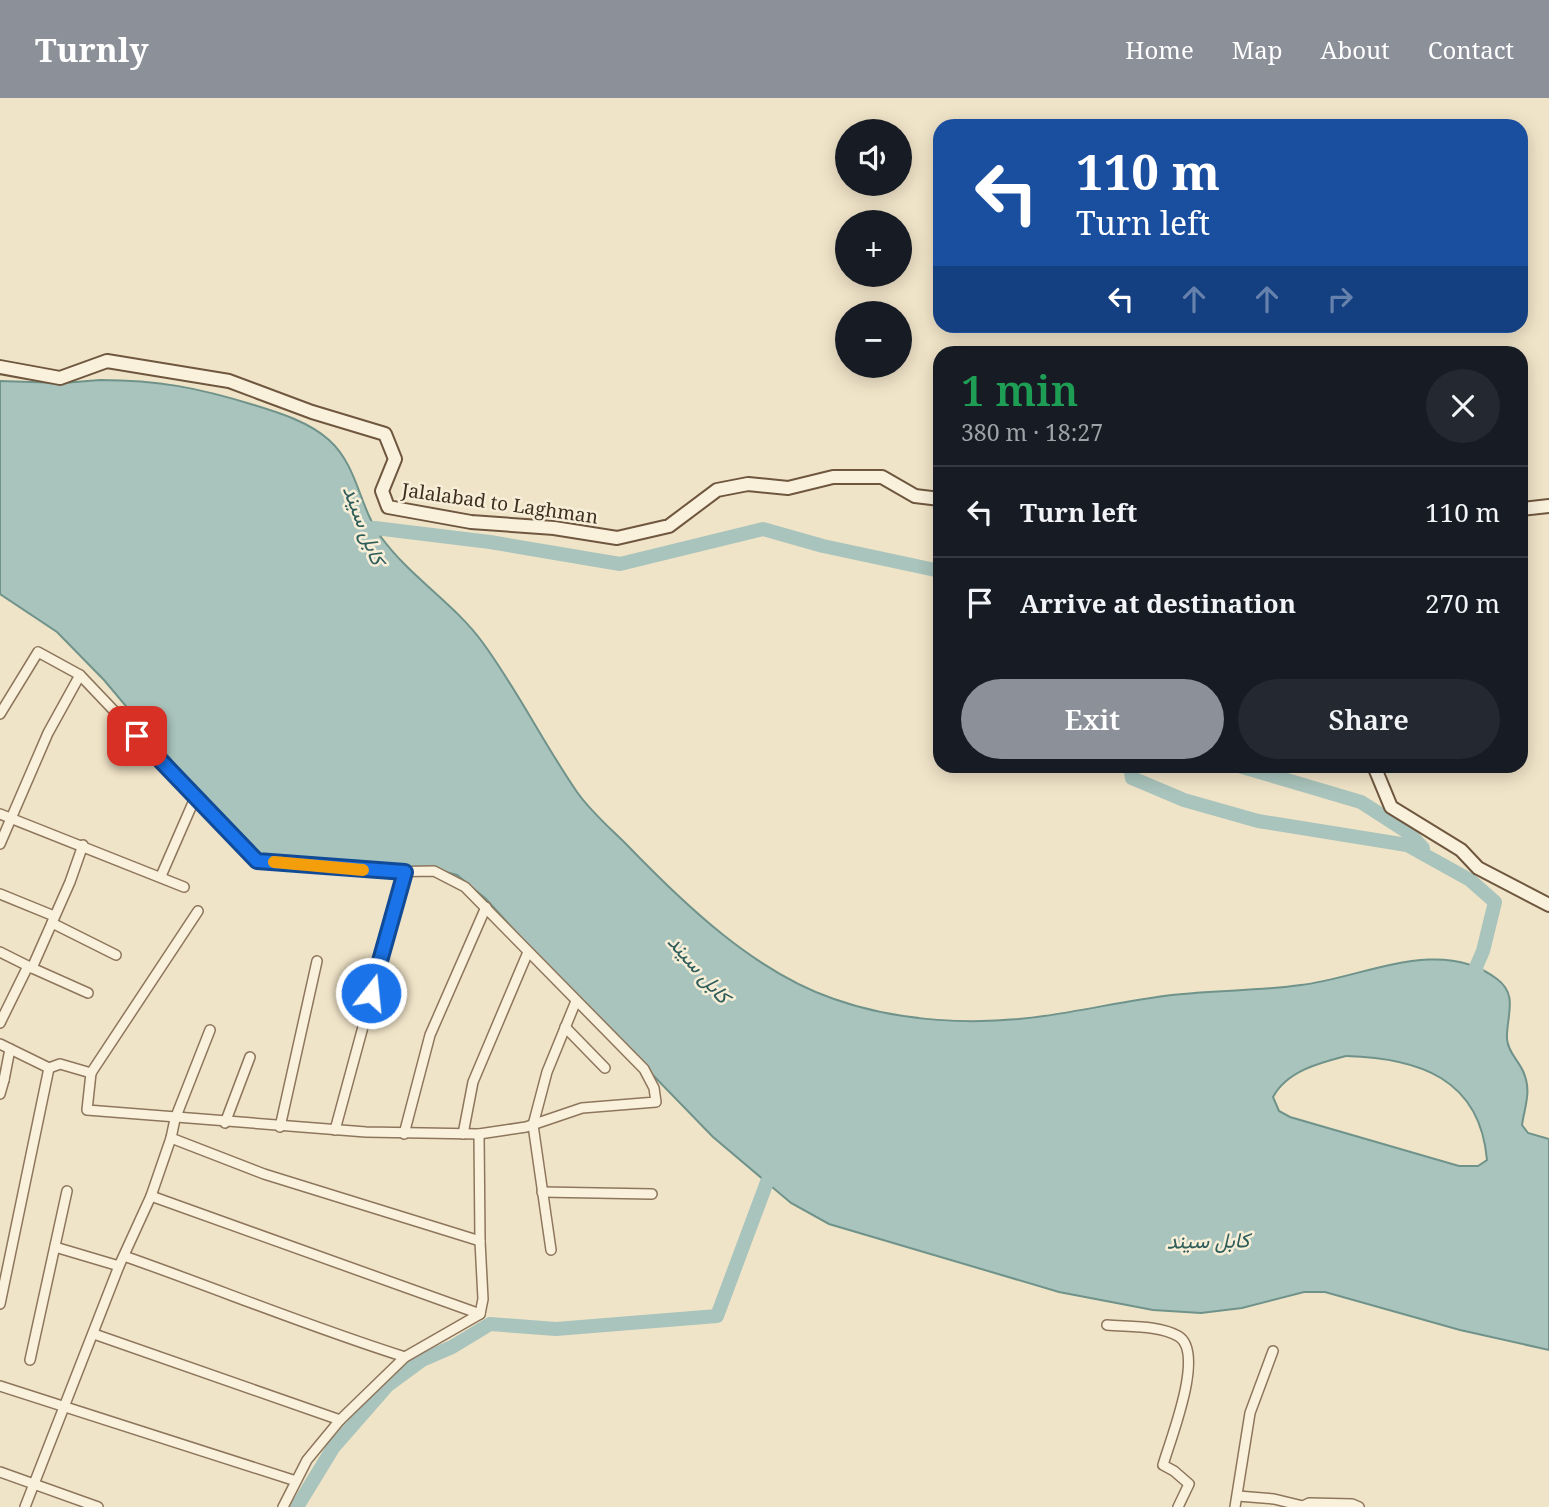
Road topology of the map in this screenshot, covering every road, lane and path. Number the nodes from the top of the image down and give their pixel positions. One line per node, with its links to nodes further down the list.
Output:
1 (0, 367): 2 (street, Jalalabad to Laghman)
2 (933, 498)
3 (1549, 506): 4 (street)
4 (1528, 508)
5 (80, 675): 6 (street); 8 (street); 10 (street)
6 (0, 715)
7 (1377, 773): 17 (street)
8 (195, 798): 13 (street); 14 (street)
9 (0, 814): 10 (street)
10 (11, 818): 11 (street); 12 (street)
11 (0, 844)
12 (83, 845): 14 (street); 20 (street)
13 (405, 872): 18 (street); 43 (street)
14 (161, 876): 15 (street)
15 (184, 887)
16 (0, 894): 20 (street)
17 (1549, 905)
18 (486, 907): 22 (street); 44 (street)
19 (198, 911): 36 (street)
20 (53, 920): 23 (street); 25 (street)
21 (0, 952): 25 (street)
22 (528, 952): 27 (street); 45 (street)
23 (116, 955)
24 (317, 961): 42 (street)
25 (30, 967): 26 (street); 28 (street)
26 (88, 993)
27 (576, 1001): 29 (street); 41 (street)
28 (0, 1023)
29 (565, 1027): 35 (street); 41 (street)
30 (209, 1030): 39 (street)
31 (0, 1044): 32 (street)
32 (10, 1049): 34 (street); 37 (street)
33 (250, 1057): 40 (street)
34 (49, 1068): 36 (street); 57 (street)
35 (605, 1069)
36 (91, 1073): 39 (street)
37 (2, 1080): 38 (street)
38 (0, 1094)
39 (175, 1119): 40 (street); 47 (street)
40 (225, 1123): 42 (street)
41 (533, 1125): 46 (street); 49 (street)
42 (280, 1127): 43 (street)
43 (335, 1130): 44 (street)
44 (404, 1134): 45 (street)
45 (463, 1134): 46 (street)
46 (479, 1134): 52 (street)
47 (171, 1138): 51 (street); 52 (street)
48 (67, 1191): 53 (street)
49 (542, 1192): 50 (street); 54 (street)
50 (652, 1194)
51 (151, 1196): 55 (street); 58 (street)
52 (480, 1241): 58 (street)
53 (55, 1247): 56 (street); 63 (street)
54 (551, 1251)
55 (124, 1256): 56 (street); 62 (street)
56 (120, 1266): 60 (street)
57 (0, 1304)
58 (480, 1314): 62 (street)
59 (1107, 1325): 74 (street)
60 (94, 1334): 65 (street); 66 (street)
61 (1273, 1351): 70 (street)
62 (405, 1357): 66 (street)
63 (30, 1360)
64 (0, 1386): 65 (street)
65 (64, 1408): 68 (street); 69 (street)
66 (340, 1420): 68 (street)
67 (0, 1472): 69 (street)
68 (296, 1481): 73 (street)
69 (35, 1483): 71 (street); 72 (street)
70 (1238, 1496): 75 (street); 76 (street)
71 (25, 1507)
72 (98, 1507)
73 (283, 1507)
74 (1178, 1507)
75 (1235, 1507)
76 (1359, 1507)

